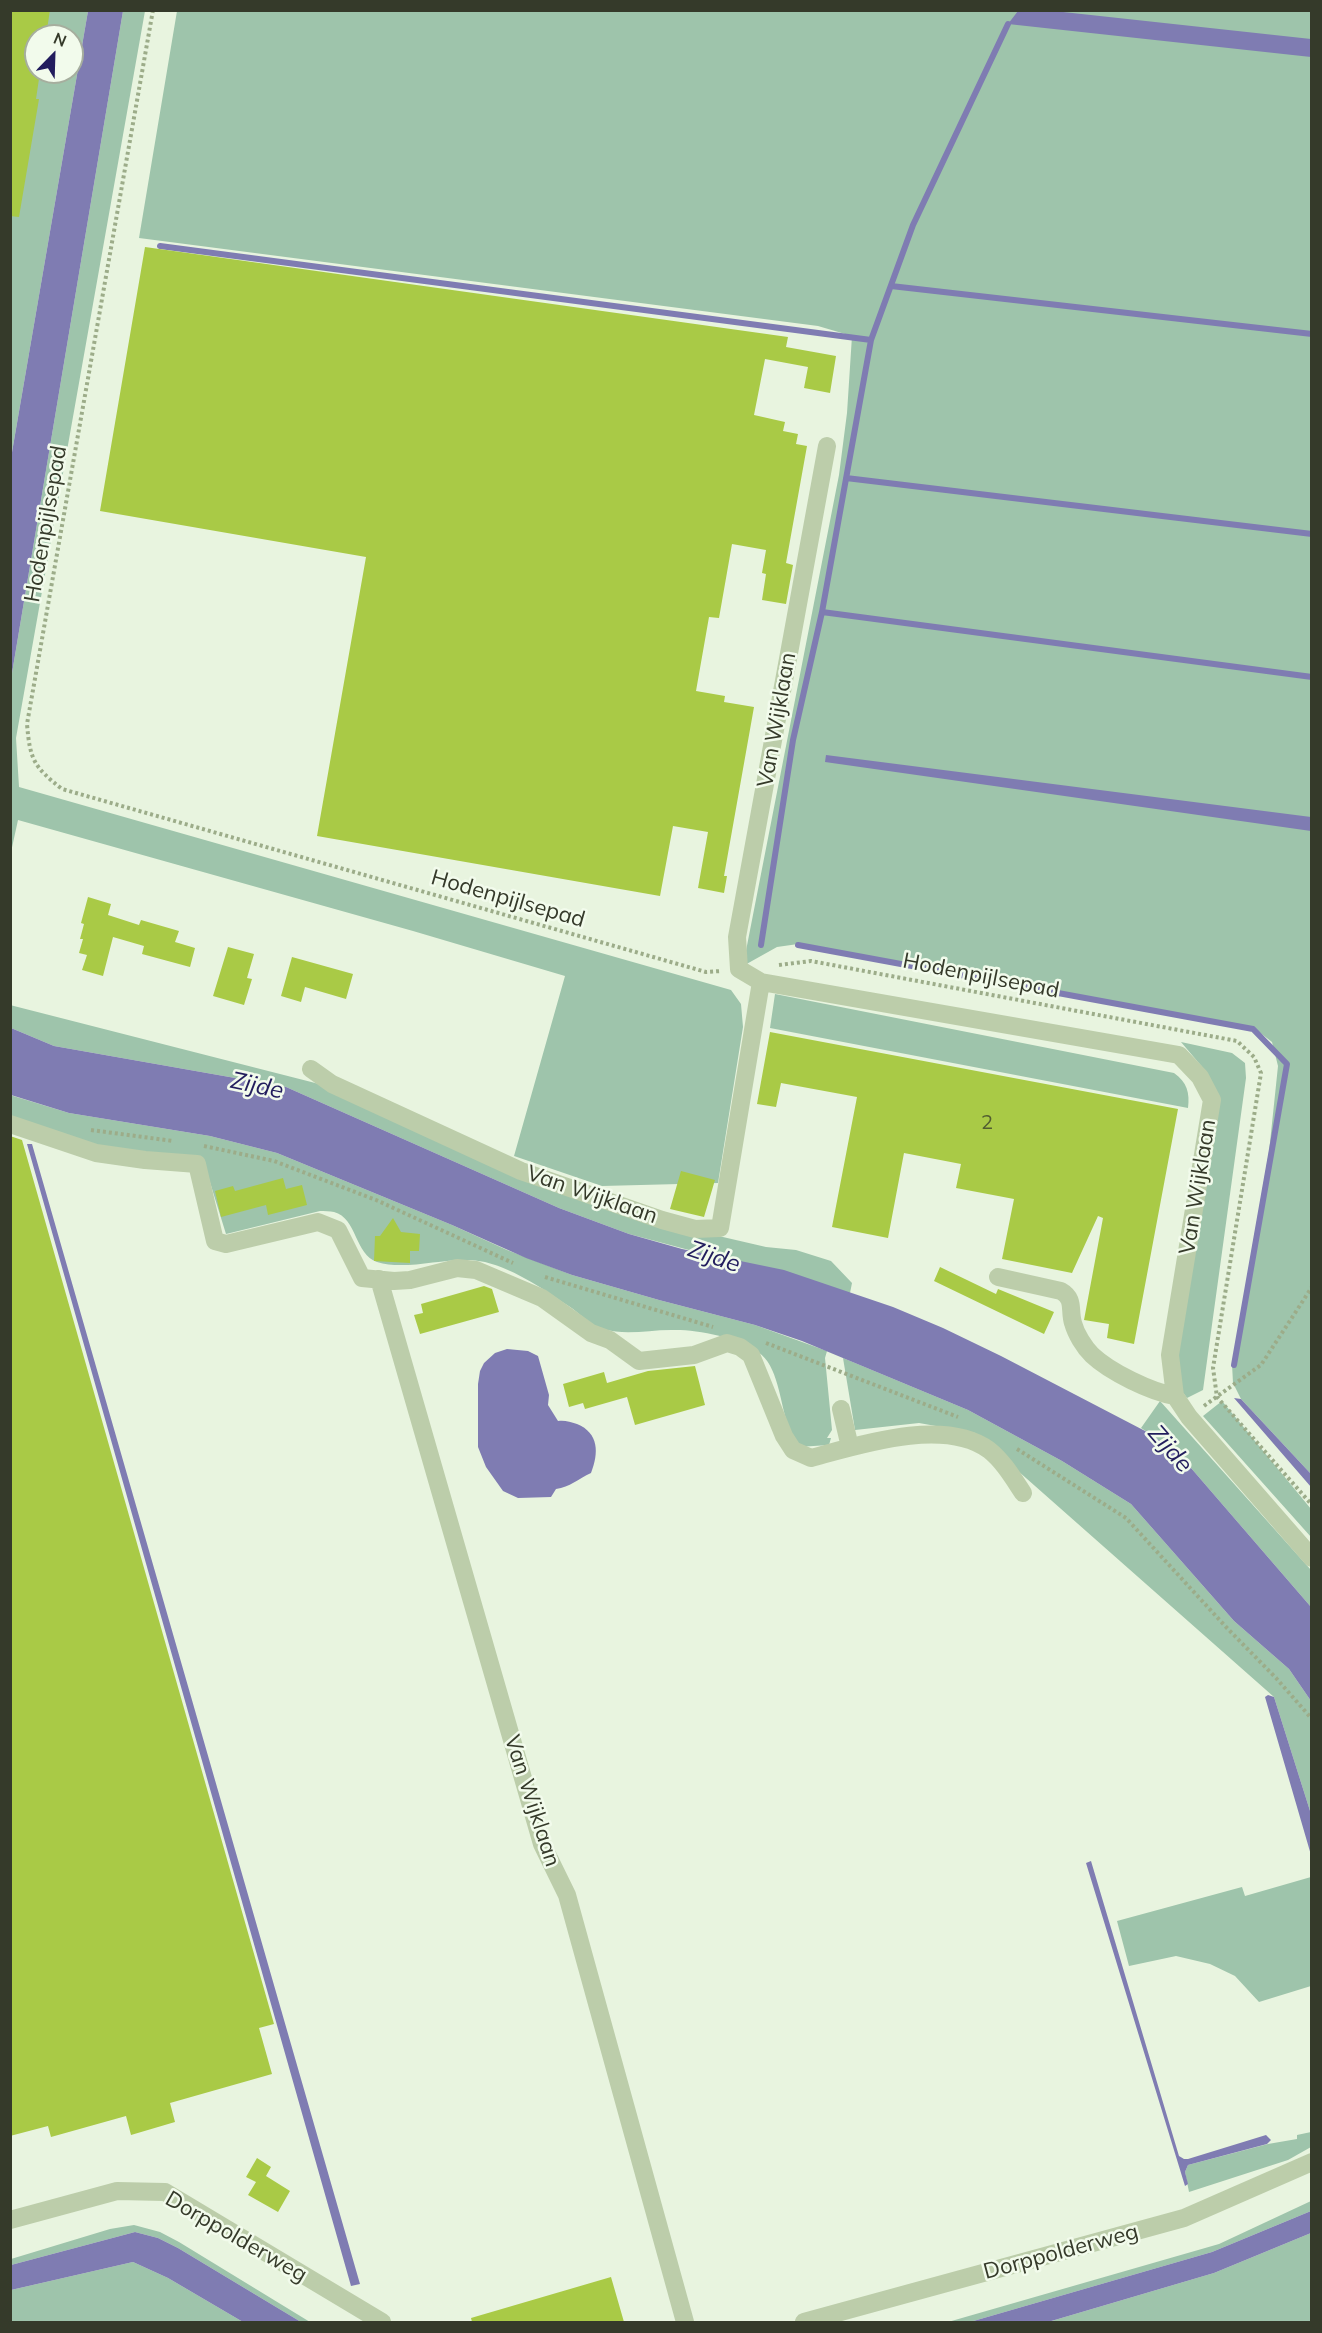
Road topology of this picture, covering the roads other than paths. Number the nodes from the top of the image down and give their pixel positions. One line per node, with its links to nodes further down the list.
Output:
1 (827, 446): 2 (street, Van Wijklaan)
2 (761, 982): 3 (street, Van Wijklaan); 7 (street, Van Wijklaan)
3 (311, 1069)
4 (10, 1124): 6 (street)
5 (998, 1277): 7 (street)
6 (379, 1280): 9 (street); 15 (street, Van Wijklaan)
7 (1175, 1396): 11 (street, Van Wijklaan)
8 (841, 1409): 9 (street)
9 (850, 1447): 10 (street)
10 (1023, 1493)
11 (1311, 1558)
12 (1311, 2162): 16 (street, Dorppolderweg)
13 (10, 2220): 14 (street, Dorppolderweg)
14 (382, 2322)
15 (685, 2322)
16 (804, 2322)

